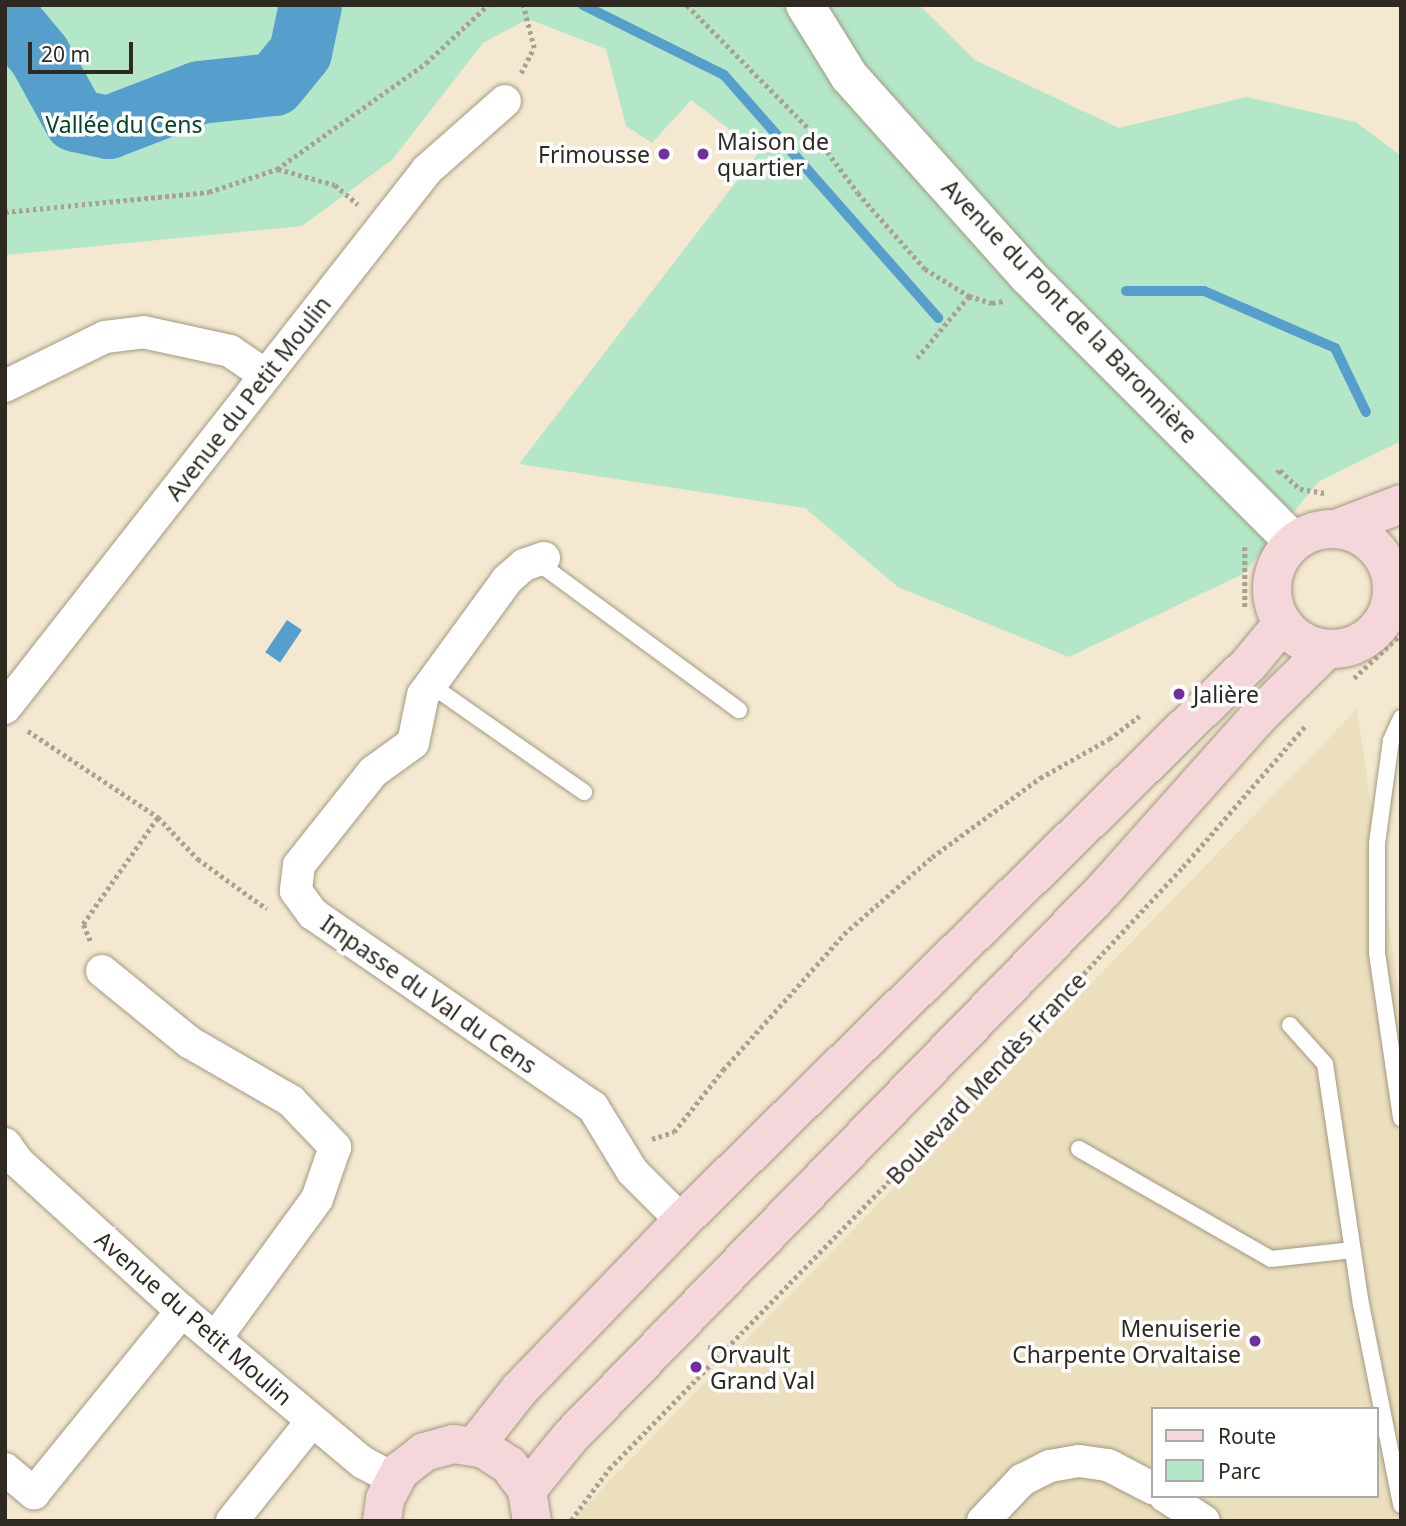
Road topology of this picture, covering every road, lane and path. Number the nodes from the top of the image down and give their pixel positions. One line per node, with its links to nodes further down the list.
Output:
1 (488, 5): 6 (path)
2 (523, 5): 5 (path)
3 (687, 5): 10 (path)
4 (805, 5): 14 (street, Avenue du Pont de la Baronnière)
5 (505, 101): 8 (street, Avenue du Petit Moulin)
6 (277, 169): 7 (path); 8 (path)
7 (5, 212)
8 (386, 225): 12 (street, Avenue du Petit Moulin)
9 (1012, 293): 10 (path)
10 (969, 296): 11 (path)
11 (917, 358)
12 (265, 375): 13 (street); 26 (street, Avenue du Petit Moulin)
13 (5, 386)
14 (1252, 497): 16 (path); 17 (street, Avenue du Pont de la Baronnière); 20 (path)
15 (1401, 504): 16 (main road)
16 (1336, 512): 17 (main road); 19 (main road)
17 (1294, 542): 21 (main road)
18 (540, 560): 24 (street, Impasse du Val du Cens); 28 (lane)
19 (1396, 591): 23 (main road)
20 (1245, 615)
21 (1283, 623): 23 (main road); 39 (main road)
22 (1401, 634): 25 (path)
23 (1327, 649): 50 (main road, Boulevard Mendès France)
24 (431, 685): 31 (lane); 36 (street, Impasse du Val du Cens)
25 (1345, 687)
26 (5, 708)
27 (1149, 708): 36 (path)
28 (739, 710)
29 (1401, 718): 35 (lane)
30 (1308, 722): 53 (path, Boulevard Mendès France)
31 (584, 792)
32 (158, 817): 33 (path)
33 (102, 971): 42 (street)
34 (1290, 1025): 40 (lane)
35 (1401, 1118)
36 (610, 1135): 39 (street, Impasse du Val du Cens)
37 (5, 1144): 41 (street, Avenue du Petit Moulin)
38 (1079, 1149): 40 (lane)
39 (682, 1221): 44 (main road)
40 (1353, 1250): 49 (lane)
41 (182, 1311): 42 (street, Avenue du Petit Moulin); 45 (street)
42 (215, 1339): 43 (street, Avenue du Petit Moulin)
43 (312, 1421): 46 (street, Avenue du Petit Moulin); 51 (street)
44 (475, 1446): 46 (main road); 50 (main road)
45 (5, 1469)
46 (394, 1479): 52 (main road)
47 (1150, 1487): 54 (street)
48 (1168, 1498): 55 (street)
49 (1401, 1505)
50 (529, 1506)
51 (232, 1521)
52 (382, 1521)
53 (571, 1521)
54 (983, 1521)
55 (1204, 1521)

